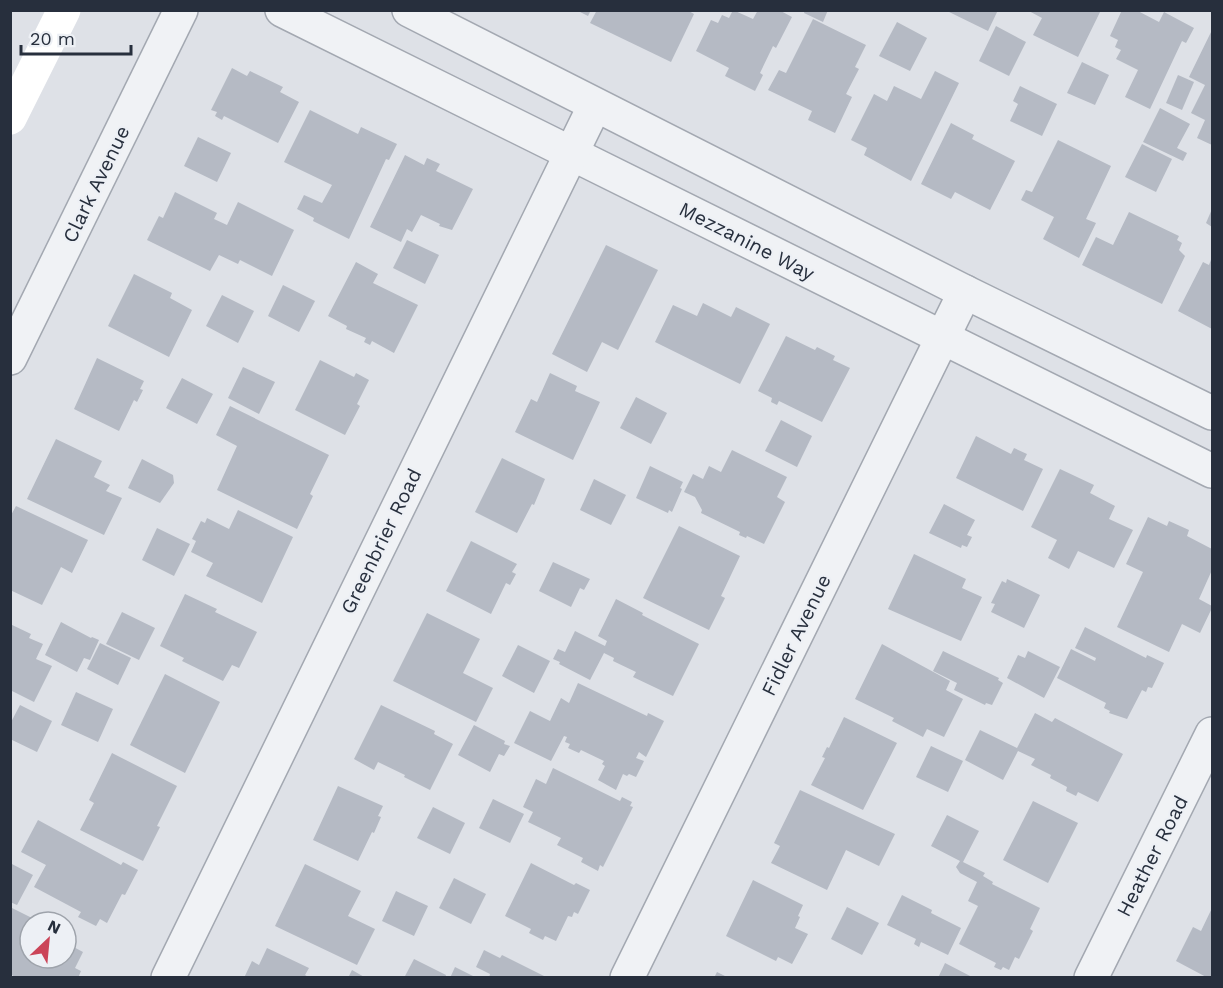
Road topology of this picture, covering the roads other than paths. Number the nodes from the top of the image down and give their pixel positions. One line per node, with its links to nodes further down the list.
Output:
1 (64, 10): 6 (main road)
2 (180, 10): 10 (street, Clark Avenue)
3 (282, 10): 7 (street, Mezzanine Way)
4 (409, 10): 5 (street)
5 (595, 105): 7 (street, Greenbrier Road); 8 (street)
6 (10, 118)
7 (571, 153): 9 (street, Mezzanine Way); 14 (street, Greenbrier Road)
8 (965, 292): 9 (street, Fidler Avenue); 11 (street)
9 (943, 338): 12 (street, Mezzanine Way); 15 (street, Fidler Avenue)
10 (10, 358)
11 (1212, 413)
12 (1212, 471)
13 (1212, 734): 16 (street, Heather Road)
14 (168, 978)
15 (627, 978)
16 (1091, 978)

